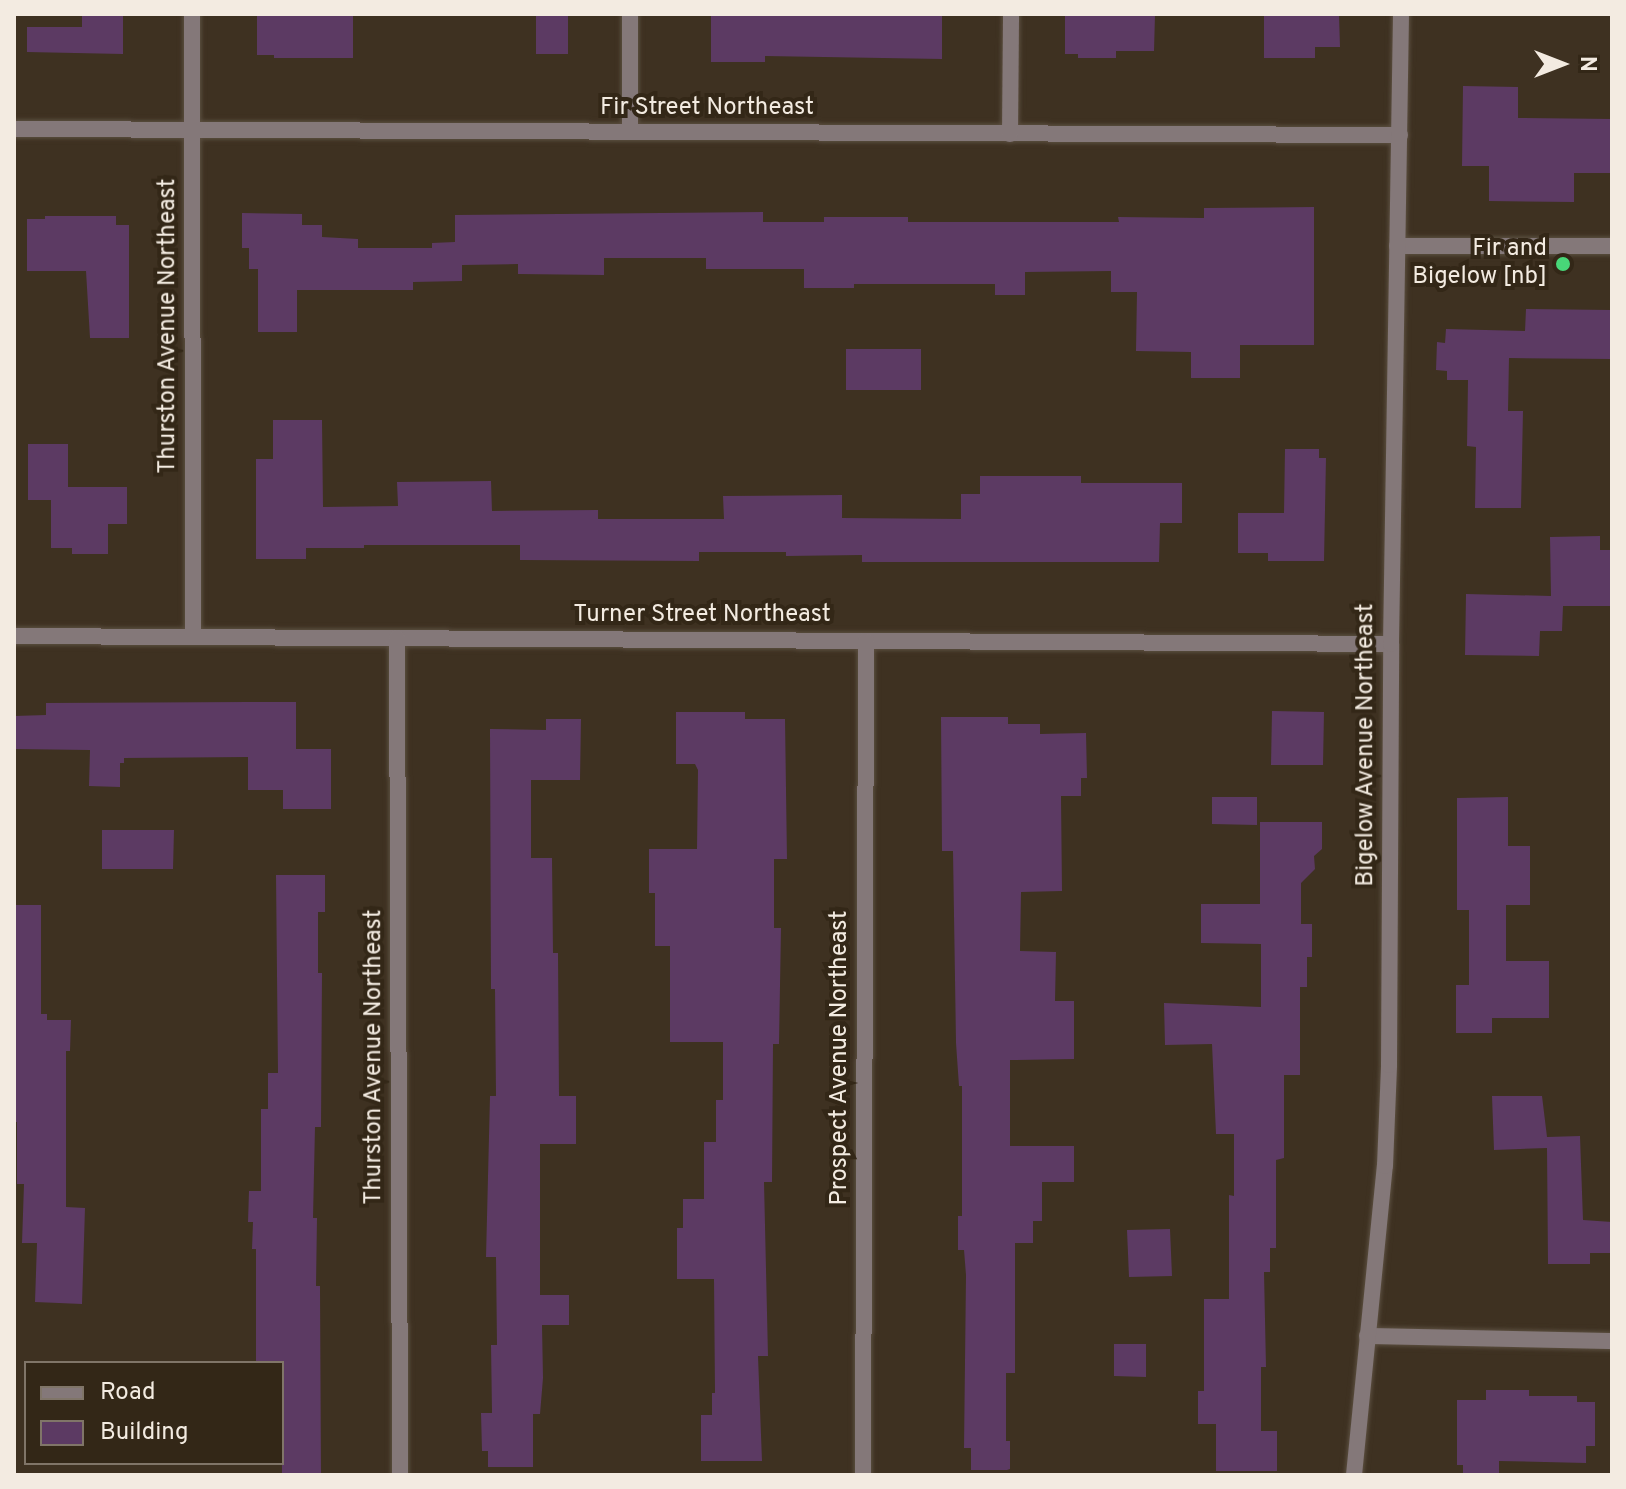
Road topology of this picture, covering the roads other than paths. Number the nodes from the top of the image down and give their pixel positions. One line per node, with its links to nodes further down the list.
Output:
1 (192, 14): 6 (street, Thurston Avenue Northeast)
2 (630, 14): 7 (street)
3 (1011, 14): 8 (street)
4 (1401, 14): 9 (street, Bigelow Avenue Northeast)
5 (14, 129): 6 (street, Fir Street Northeast)
6 (192, 130): 7 (street, Fir Street Northeast); 13 (street, Thurston Avenue Northeast)
7 (630, 132): 8 (street, Fir Street Northeast)
8 (1010, 134): 9 (street, Fir Street Northeast)
9 (1400, 135): 10 (street, Bigelow Avenue Northeast)
10 (1397, 246): 11 (street); 16 (street, Bigelow Avenue Northeast)
11 (1612, 246)
12 (14, 636): 13 (street, Turner Street Northeast)
13 (193, 637): 14 (street, Turner Street Northeast)
14 (397, 638): 15 (street, Turner Street Northeast); 19 (street, Thurston Avenue Northeast)
15 (866, 641): 16 (street, Turner Street Northeast); 20 (street, Prospect Avenue Northeast)
16 (1391, 644): 17 (street, Bigelow Avenue Northeast)
17 (1367, 1336): 18 (street); 21 (street, Bigelow Avenue Northeast)
18 (1612, 1341)
19 (400, 1475)
20 (863, 1475)
21 (1354, 1475)

